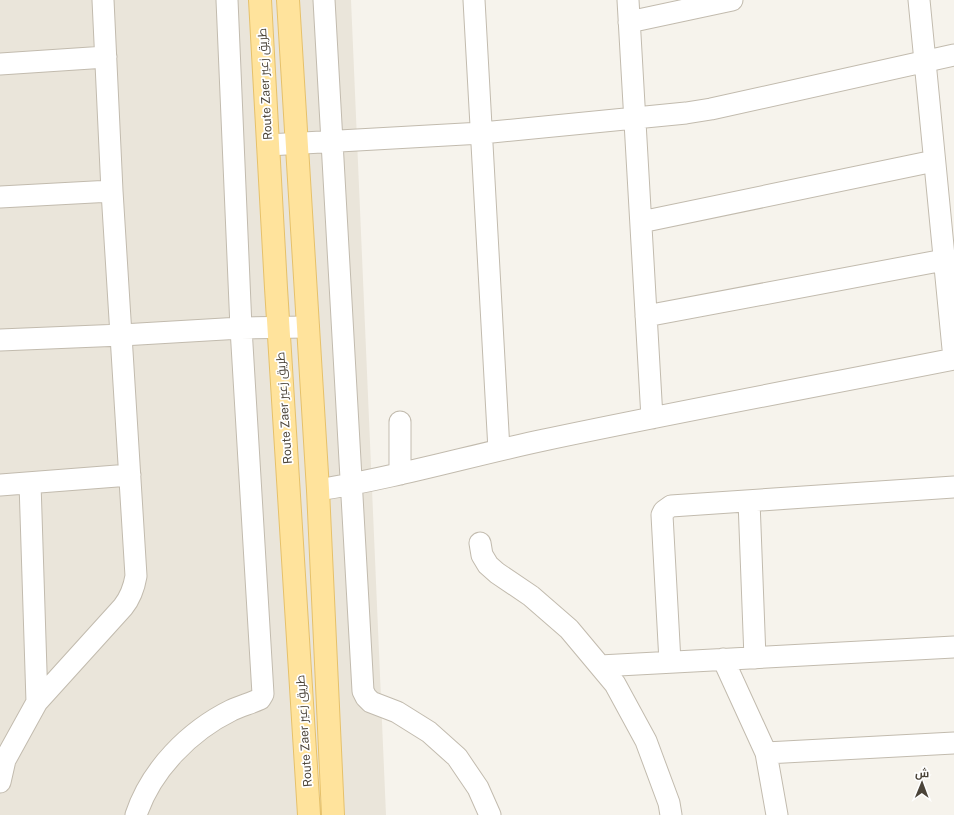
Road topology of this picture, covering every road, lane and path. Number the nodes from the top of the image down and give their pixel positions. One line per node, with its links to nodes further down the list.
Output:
1 (103, 0): 12 (street)
2 (227, 0): 28 (street)
3 (260, 0): 19 (main road, Route Zaer طريق زعير)
4 (288, 0): 18 (main road, Route Zaer طريق زعير)
5 (324, 0): 17 (street)
6 (474, 0): 16 (street)
7 (628, 0): 10 (street)
8 (732, 0): 10 (street)
9 (919, 0): 13 (street)
10 (629, 22): 15 (street)
11 (954, 55): 13 (street)
12 (106, 57): 14 (street); 21 (street)
13 (925, 62): 15 (street); 20 (street)
14 (0, 64)
15 (634, 117): 16 (street); 23 (street)
16 (482, 133): 17 (street); 34 (street)
17 (332, 141): 18 (street); 39 (street)
18 (296, 143): 19 (street); 27 (main road, Route Zaer طريق زعير)
19 (268, 145): 26 (main road, Route Zaer طريق زعير)
20 (934, 161): 23 (street); 24 (street)
21 (112, 190): 22 (street); 29 (street)
22 (0, 196)
23 (640, 222): 25 (street)
24 (944, 260): 25 (street); 31 (street)
25 (646, 316): 32 (street)
26 (279, 327): 27 (street); 28 (street); 55 (main road, Route Zaer طريق زعير)
27 (308, 327): 41 (main road, Route Zaer طريق زعير)
28 (241, 328): 29 (street); 54 (street)
29 (122, 335): 30 (street); 36 (street)
30 (0, 340)
31 (954, 359): 32 (street)
32 (652, 418): 34 (street)
33 (400, 422): 35 (street)
34 (499, 450): 35 (street)
35 (400, 474): 39 (street)
36 (130, 475): 37 (street); 49 (street)
37 (30, 483): 38 (street); 49 (street)
38 (0, 485)
39 (351, 485): 41 (street); 57 (street)
40 (954, 487): 42 (street)
41 (318, 490): 56 (main road, Route Zaer طريق زعير)
42 (748, 501): 45 (street); 47 (street)
43 (480, 543): 48 (street)
44 (954, 647): 45 (street)
45 (755, 658): 46 (street)
46 (722, 659): 47 (street); 51 (street)
47 (670, 662): 48 (street)
48 (600, 666): 58 (street)
49 (37, 702): 52 (street)
50 (954, 743): 51 (street)
51 (766, 753): 59 (street)
52 (3, 760): 53 (street)
53 (0, 782)
54 (136, 815)
55 (309, 815)
56 (334, 815)
57 (490, 815)
58 (671, 815)
59 (777, 815)

